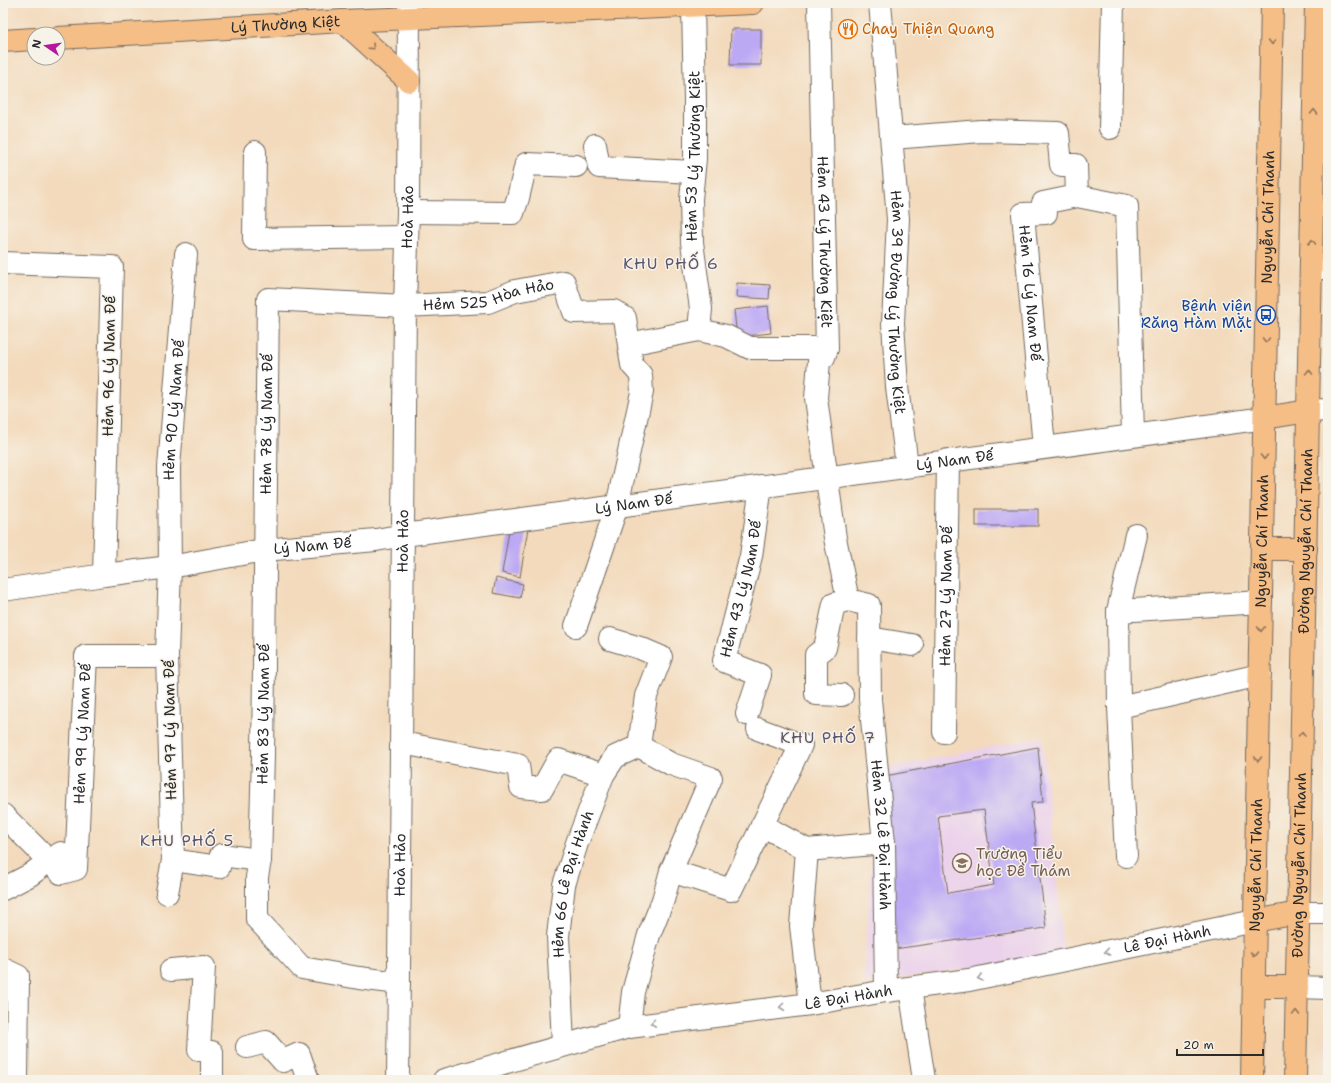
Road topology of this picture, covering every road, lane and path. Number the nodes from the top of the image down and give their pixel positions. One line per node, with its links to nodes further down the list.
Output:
1 (753, 3): 7 (main road, Lý Thường Kiệt)
2 (819, 3): 29 (street, Hẻm 43 Lý Thường Kiệt)
3 (880, 3): 15 (street, Hẻm 39 Đường Lý Thường Kiệt)
4 (1113, 3): 14 (street)
5 (1272, 3): 31 (main road, Nguyễn Chí Thanh, one-way to 31)
6 (1316, 3): 25 (main road, Đường Nguyễn Chí Thanh, one-way to 6)
7 (694, 6): 8 (main road, Lý Thường Kiệt); 19 (street, Hẻm 53 Lý Thường Kiệt)
8 (409, 11): 9 (main road, Lý Thường Kiệt); 13 (street, Hoà Hảo)
9 (344, 21): 10 (main road, Lý Thường Kiệt); 13 (main road, one-way to 13)
10 (66, 38)
11 (26, 40): 12 (main road)
12 (3, 41)
13 (409, 81): 21 (street, Hoà Hảo)
14 (1110, 128)
15 (892, 138): 20 (street); 35 (street, Hẻm 39 Đường Lý Thường Kiệt)
16 (595, 145): 19 (street)
17 (255, 152): 22 (street)
18 (576, 166): 21 (street)
19 (693, 172): 27 (street, Hẻm 53 Lý Thường Kiệt)
20 (1077, 196): 32 (street); 33 (street, Hẻm 16 Lý Nam Đế)
21 (408, 212): 22 (street, Hoà Hảo)
22 (407, 237): 26 (street, Hoà Hảo)
23 (186, 254): 44 (street, Hẻm 90 Lý Nam Đế)
24 (3, 263): 45 (street, Hẻm 96 Lý Nam Đế)
25 (1320, 268): 30 (main road, Đường Nguyễn Chí Thanh, one-way to 25)
26 (405, 306): 28 (street, Hẻm 525 Hòa Hảo); 39 (street, Hoà Hảo); 43 (street, Hẻm 78 Lý Nam Đế)
27 (699, 330): 28 (street); 29 (street)
28 (629, 344): 38 (street)
29 (827, 348): 36 (street, Hẻm 43 Lý Thường Kiệt)
30 (1318, 410): 31 (main road); 42 (main road, Đường Nguyễn Chí Thanh)
31 (1265, 418): 32 (street, Lý Nam Đế); 41 (main road, Nguyễn Chí Thanh, one-way to 41)
32 (1133, 435): 33 (street, Lý Nam Đế)
33 (1044, 447): 34 (street, Lý Nam Đế)
34 (948, 460): 35 (street, Lý Nam Đế); 58 (street, Hẻm 27 Lý Nam Đế)
35 (907, 466): 36 (street, Lý Nam Đế)
36 (828, 477): 37 (street, Lý Nam Đế); 47 (street, Hẻm 43 Lý Thường Kiệt)
37 (761, 486): 38 (street, Lý Nam Đế); 63 (street, Hẻm 43 Lý Nam Đế)
38 (617, 506): 39 (street, Lý Nam Đế); 50 (street)
39 (404, 535): 43 (street, Lý Nam Đế); 59 (street, Hoà Hảo)
40 (1136, 535): 49 (street)
41 (1262, 549): 42 (main road); 48 (main road, Nguyễn Chí Thanh)
42 (1306, 549): 74 (main road, Đường Nguyễn Chí Thanh, one-way to 42)
43 (264, 550): 44 (street, Lý Nam Đế); 70 (street, Hẻm 83 Lý Nam Đế)
44 (170, 567): 45 (street, Lý Nam Đế); 54 (street, Hẻm 97 Lý Nam Đế)
45 (104, 575): 46 (street, Lý Nam Đế)
46 (3, 590)
47 (848, 600): 51 (street, Hẻm 32 Lê Đại Hành); 56 (street)
48 (1261, 602): 49 (street); 55 (main road, Nguyễn Chí Thanh, one-way to 55)
49 (1118, 611): 57 (street)
50 (576, 626)
51 (869, 638): 53 (street); 64 (street, Hẻm 32 Lê Đại Hành)
52 (610, 639): 60 (street)
53 (912, 645)
54 (168, 656): 65 (street, Hẻm 99 Lý Nam Đế); 68 (street, Hẻm 97 Lý Nam Đế)
55 (1260, 675): 57 (street); 76 (main road, Nguyễn Chí Thanh, one-way to 76)
56 (842, 695)
57 (1119, 707): 67 (street)
58 (944, 732)
59 (402, 742): 61 (street); 79 (street, Hoà Hảo)
60 (639, 746): 61 (street, Hẻm 66 Lê Đại Hành); 71 (street)
61 (603, 775): 87 (street, Hẻm 66 Lê Đại Hành)
62 (3, 815): 69 (street)
63 (762, 825): 66 (street); 71 (street)
64 (884, 843): 66 (street); 84 (street, Hẻm 32 Lê Đại Hành)
65 (77, 844): 69 (street); 69 (street, Hẻm 99 Lý Nam Đế)
66 (807, 850): 85 (street)
67 (1126, 856)
68 (173, 860): 70 (street); 73 (street, Hẻm 97 Lý Nam Đế)
69 (49, 861): 72 (street)
70 (259, 868): 79 (street, Hẻm 83 Lý Nam Đế)
71 (671, 871): 86 (street)
72 (3, 889)
73 (167, 893)
74 (1298, 913): 75 (street); 76 (main road); 81 (main road, Đường Nguyễn Chí Thanh)
75 (1328, 913)
76 (1255, 921): 80 (main road, Nguyễn Chí Thanh, one-way to 80); 82 (street, Lê Đại Hành, one-way to 82)
77 (171, 970): 90 (street)
78 (10, 972): 89 (street)
79 (399, 983): 92 (street, Hoà Hảo)
80 (1254, 987): 81 (main road); 95 (main road, Nguyễn Chí Thanh)
81 (1297, 987): 83 (street); 96 (main road, Đường Nguyễn Chí Thanh, one-way to 81)
82 (910, 988): 84 (street, Lê Đại Hành); 94 (street)
83 (1328, 988)
84 (886, 991): 85 (street, Lê Đại Hành)
85 (810, 1004): 86 (street, Lê Đại Hành, one-way to 86)
86 (629, 1026): 87 (street, Lê Đại Hành)
87 (563, 1045): 93 (street, Lê Đại Hành)
88 (247, 1047): 91 (street)
89 (18, 1080)
90 (212, 1080)
91 (308, 1080)
92 (398, 1080)
93 (444, 1080)
94 (924, 1080)
95 (1252, 1080)
96 (1295, 1080)

